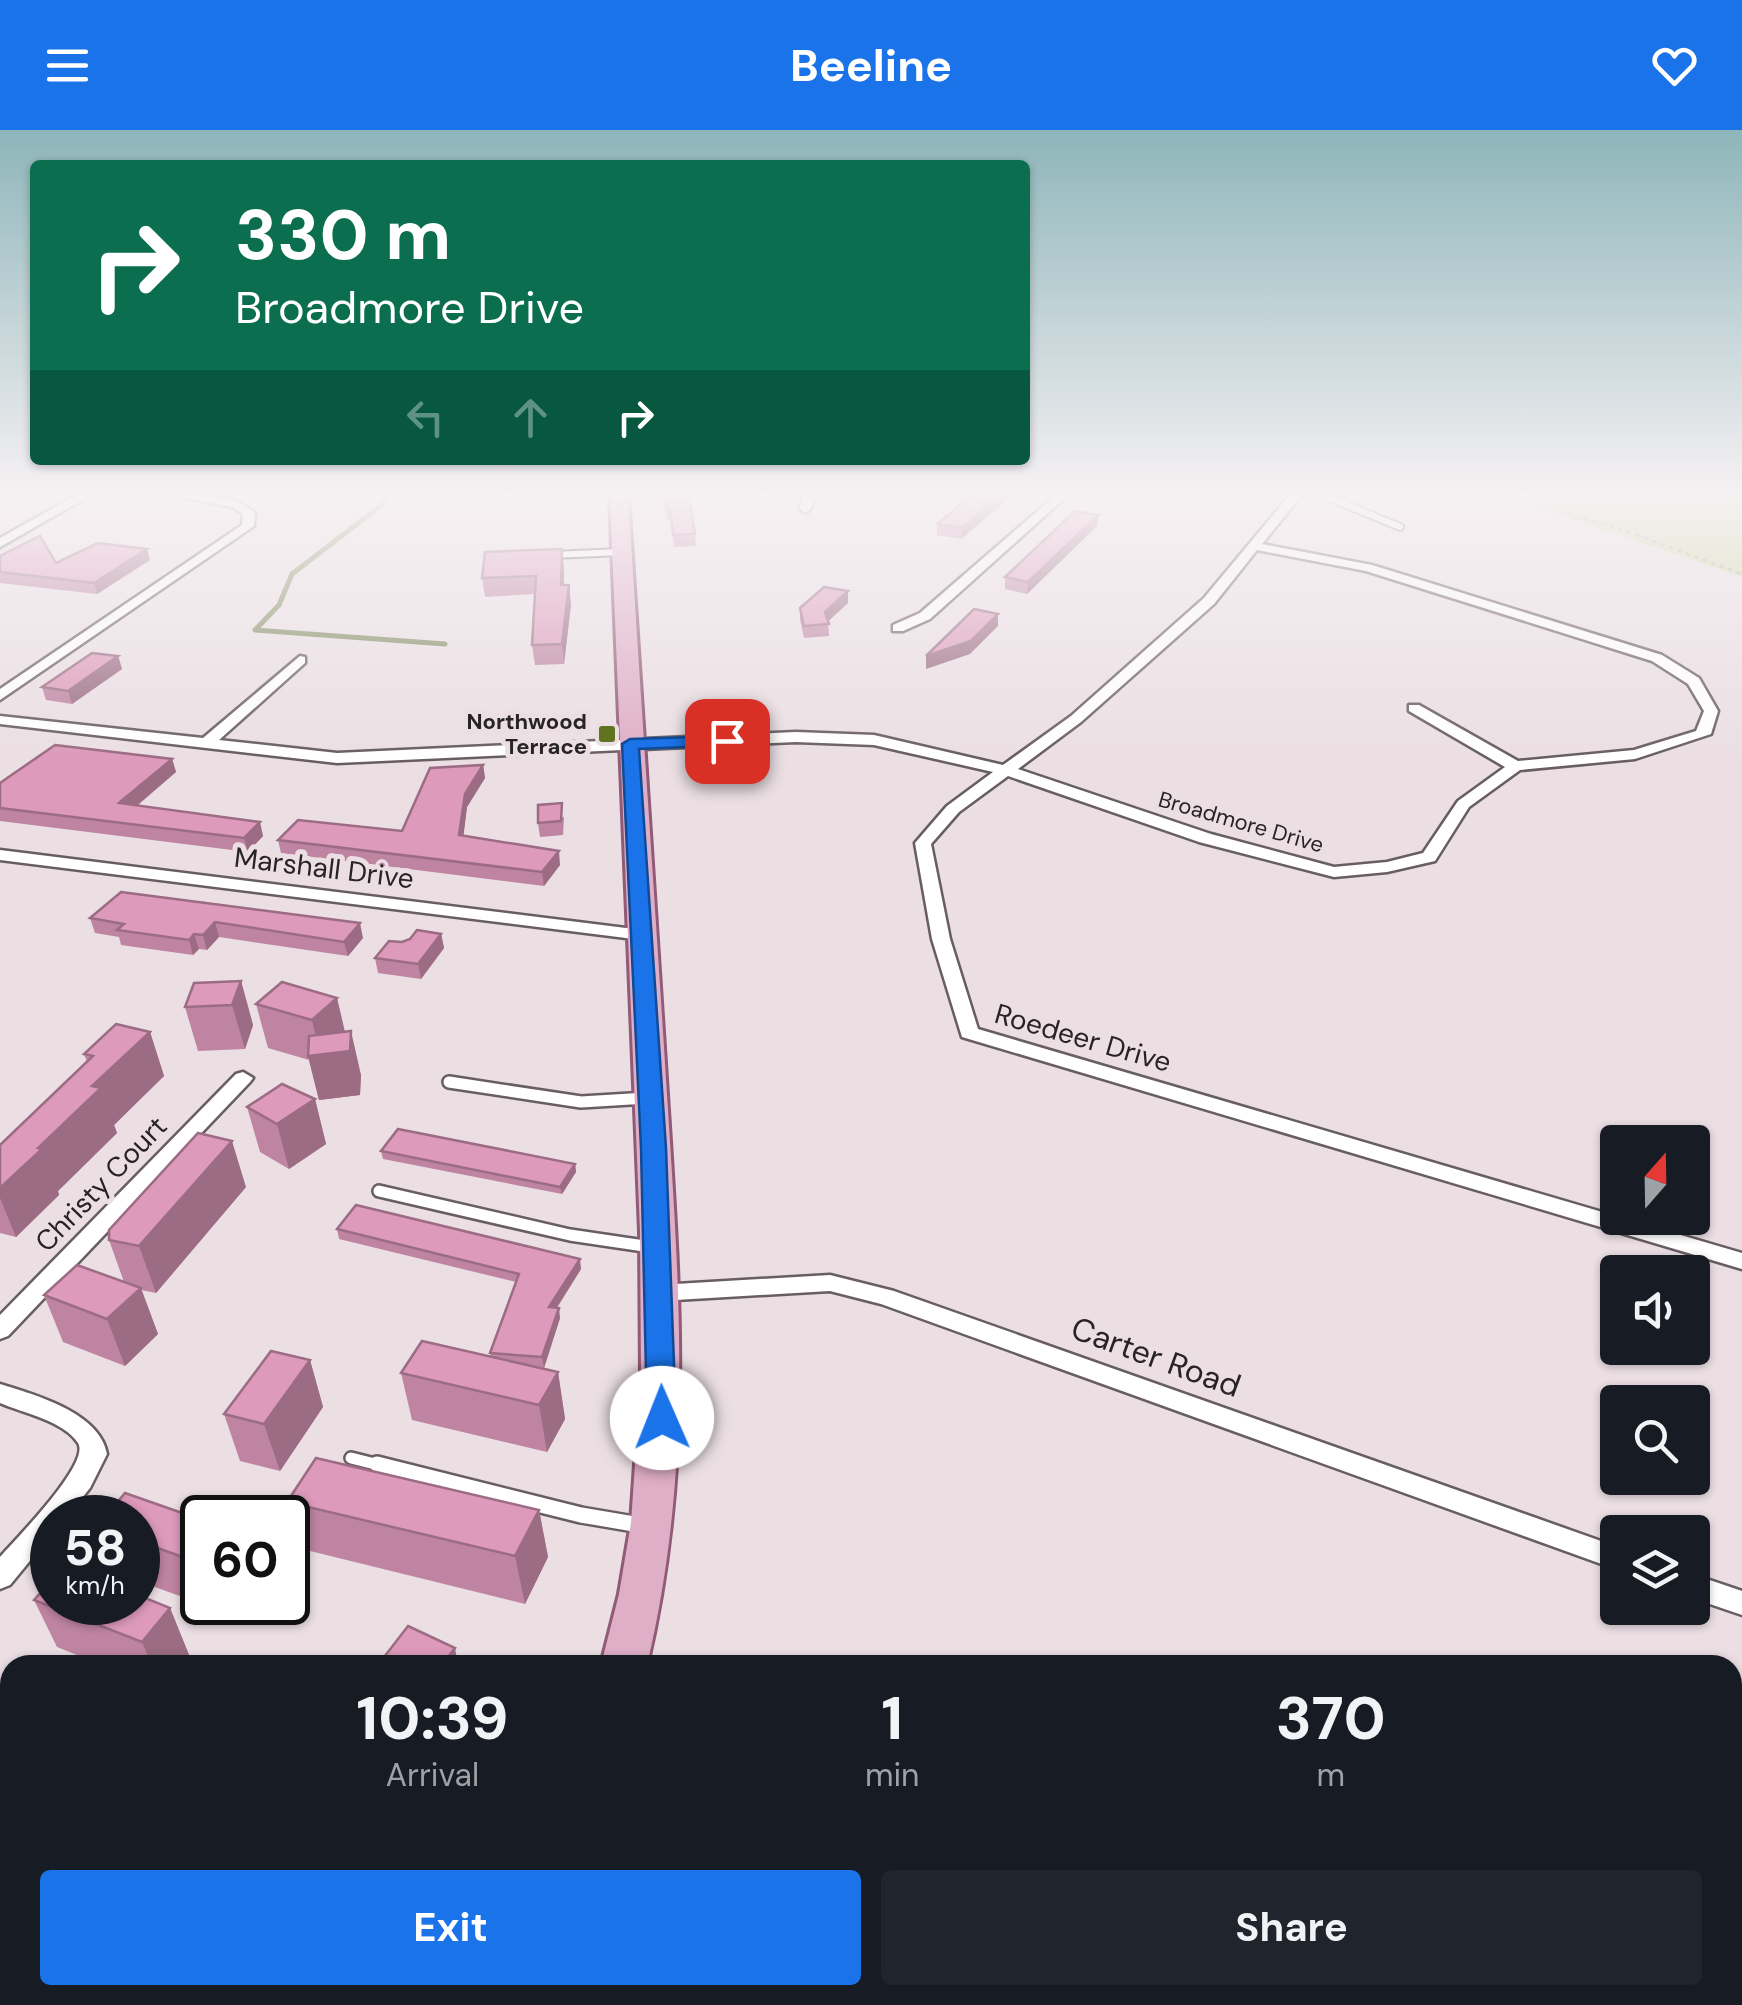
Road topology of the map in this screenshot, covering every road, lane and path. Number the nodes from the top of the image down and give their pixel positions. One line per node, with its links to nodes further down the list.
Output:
1 (164, 584): 8 (street)
2 (623, 584): 11 (main road)
3 (962, 584): 6 (street)
4 (1224, 584): 14 (street, Roedeer Drive)
5 (1418, 584): 13 (street, Broadmore Drive)
6 (898, 628)
7 (300, 660): 12 (street)
8 (0, 696)
9 (1414, 708): 13 (street)
10 (0, 720): 12 (street)
11 (630, 744): 12 (street); 14 (street, Broadmore Drive); 16 (main road)
12 (204, 746)
13 (1516, 766): 14 (street, Broadmore Drive)
14 (1005, 770): 22 (street, Roedeer Drive)
15 (0, 855): 16 (street, Marshall Drive)
16 (642, 936): 19 (main road)
17 (243, 1078): 24 (street, Christy Court)
18 (450, 1082): 19 (lane)
19 (650, 1098): 21 (main road)
20 (380, 1190): 21 (lane)
21 (657, 1248): 23 (main road)
22 (1742, 1261)
23 (660, 1293): 27 (main road); 28 (street, Carter Road)
24 (0, 1330)
25 (0, 1394): 29 (street)
26 (351, 1458): 27 (lane)
27 (651, 1526): 32 (main road)
28 (1600, 1553)
29 (0, 1577)
30 (1710, 1592): 31 (street)
31 (1742, 1603)
32 (626, 1655)

